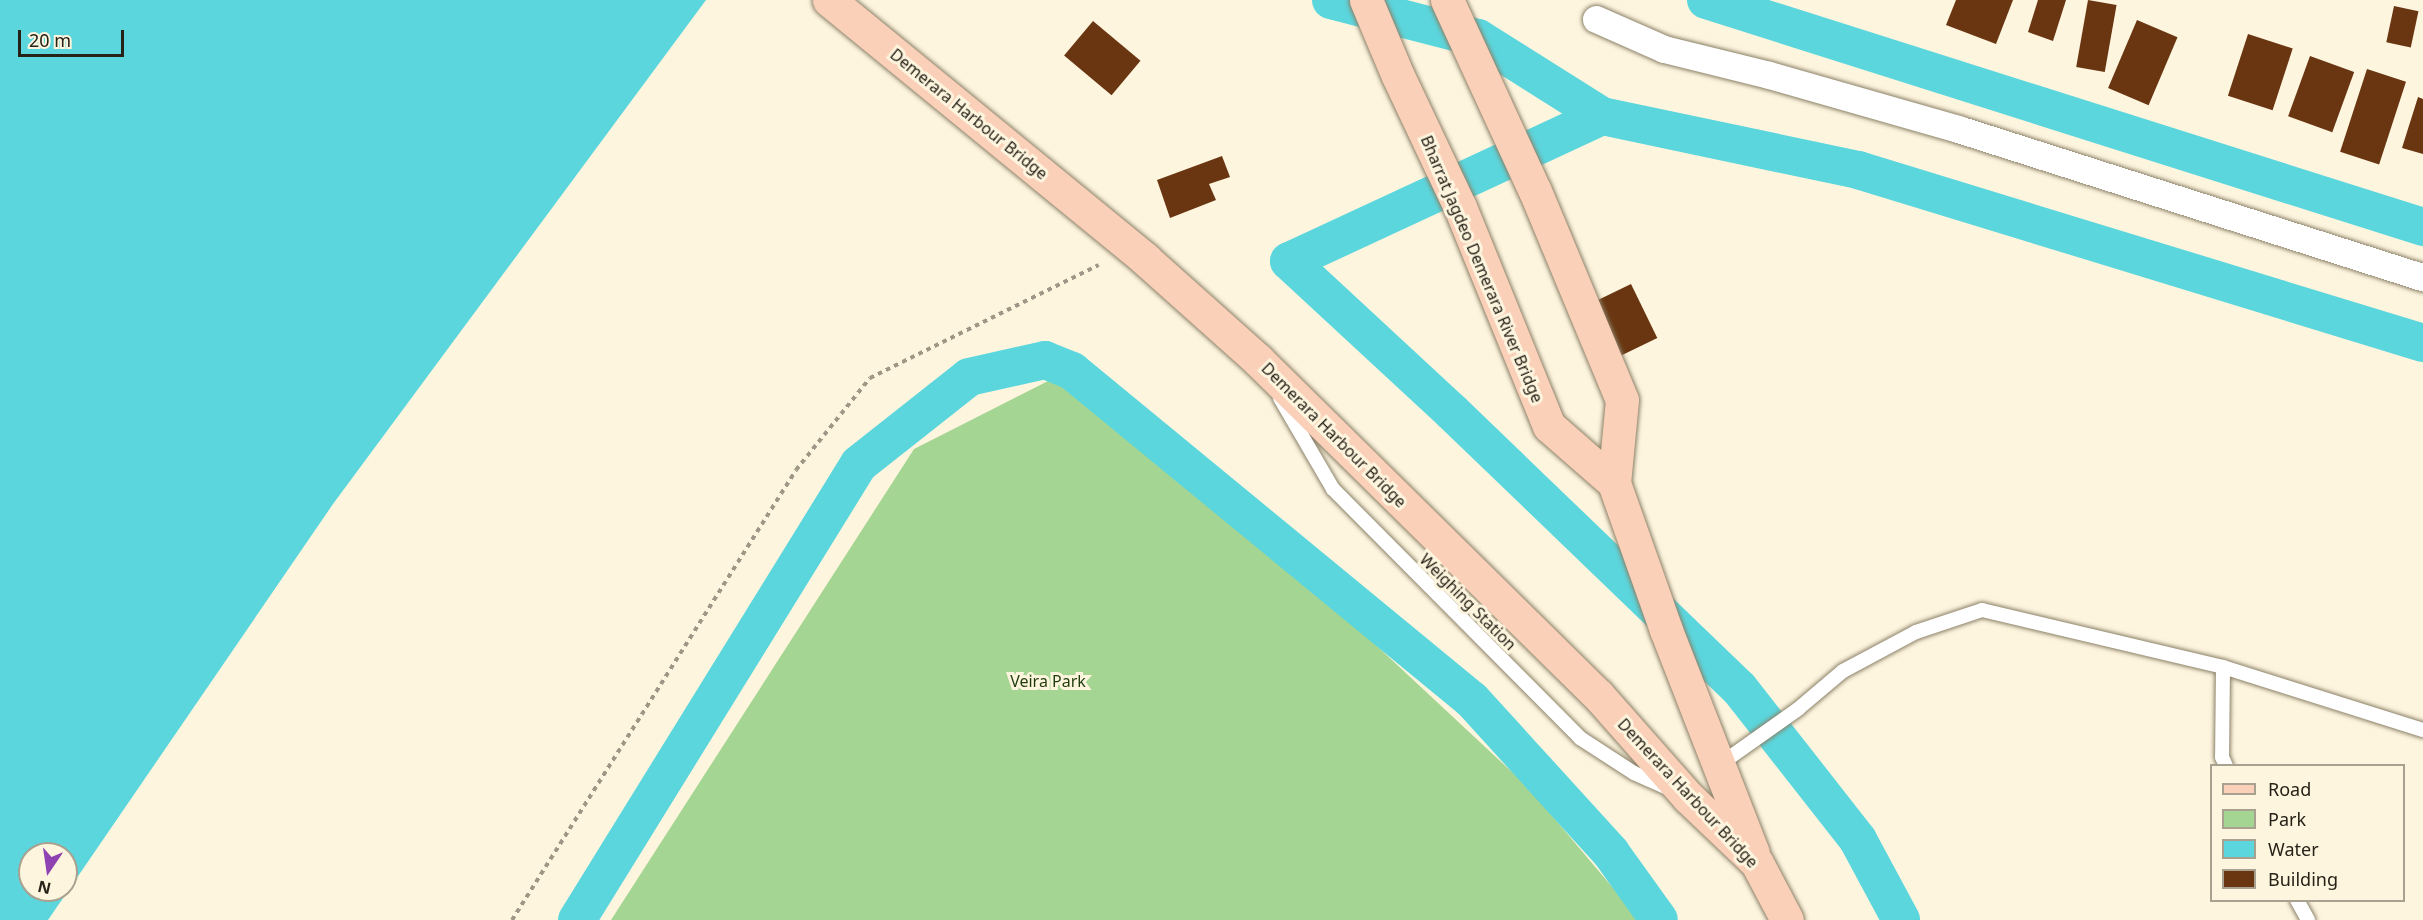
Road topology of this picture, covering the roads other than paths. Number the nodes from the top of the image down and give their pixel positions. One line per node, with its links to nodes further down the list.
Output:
1 (829, 0): 6 (main road, Demerara Harbour Bridge)
2 (1366, 0): 7 (main road, Bharrat Jagdeo Demerara River Bridge)
3 (1447, 0): 7 (main road, Bharrat Jagdeo Demerara River Bridge)
4 (1596, 19): 5 (street)
5 (2423, 277)
6 (1258, 360): 12 (main road, Demerara Harbour Bridge); 12 (lane, Weighing Station)
7 (1614, 483): 11 (main road, Bharrat Jagdeo Demerara River Bridge)
8 (2223, 667): 9 (lane); 10 (lane); 11 (lane)
9 (2423, 730)
10 (2226, 764)
11 (1719, 766): 13 (main road, Bharrat Jagdeo Demerara River Bridge)
12 (1688, 797): 13 (main road, Demerara Harbour Bridge)
13 (1756, 863): 15 (main road, Demerara Harbour Bridge)
14 (2299, 902): 16 (lane)
15 (1787, 920)
16 (2308, 920)

